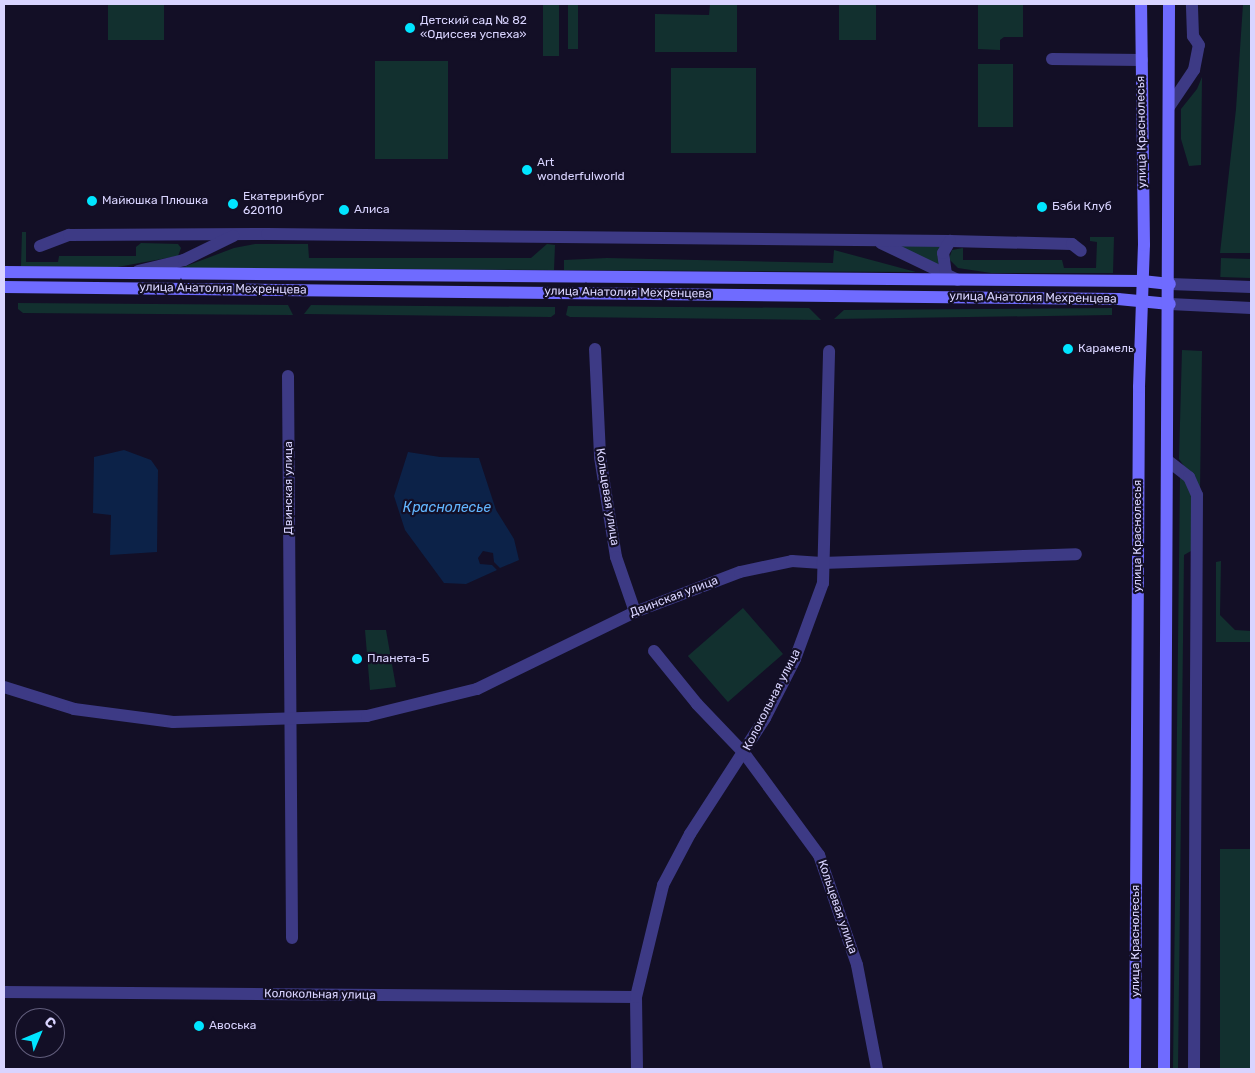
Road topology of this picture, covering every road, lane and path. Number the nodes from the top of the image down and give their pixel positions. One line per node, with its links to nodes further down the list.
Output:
1 (1142, 4): 5 (street, улица Краснолесья)
2 (1169, 4): 6 (street)
3 (1192, 4): 6 (street)
4 (1052, 60): 5 (street)
5 (1142, 60): 17 (street, улица Краснолесья)
6 (1169, 107): 19 (street)
7 (238, 234): 8 (street, улица Анатолия Мехренцева); 9 (street, улица Анатолия Мехренцева); 13 (street, улица Анатолия Мехренцева)
8 (180, 235): 11 (street, улица Анатолия Мехренцева); 13 (street)
9 (876, 241): 10 (street, улица Анатолия Мехренцева); 16 (street, улица Анатолия Мехренцева)
10 (950, 241): 12 (street, улица Анатолия Мехренцева); 16 (street, улица Анатолия Мехренцева)
11 (40, 246)
12 (1081, 251)
13 (184, 260): 15 (street, улица Анатолия Мехренцева)
14 (4, 272): 15 (street, улица Анатолия Мехренцева)
15 (135, 272): 18 (street, улица Анатолия Мехренцева)
16 (946, 274): 18 (street, улица Анатолия Мехренцева)
17 (1142, 281): 18 (street, улица Анатолия Мехренцева); 19 (street, улица Анатолия Мехренцева); 22 (street, улица Краснолесья)
18 (962, 282)
19 (1170, 284): 21 (street, улица Анатолия Мехренцева); 23 (street)
20 (4, 287): 22 (street, улица Анатолия Мехренцева)
21 (1251, 287)
22 (1142, 300): 23 (street, улица Анатолия Мехренцева); 41 (street, улица Краснолесья)
23 (1170, 304): 24 (street, улица Анатолия Мехренцева); 28 (street)
24 (1251, 308)
25 (595, 349): 31 (street, Кольцевая улица)
26 (829, 351): 30 (street, Колокольная улица)
27 (288, 376): 34 (street, Двинская улица)
28 (1167, 460): 42 (street); 43 (street)
29 (1076, 554): 30 (street, Двинская улица)
30 (822, 563): 31 (street, Двинская улица); 35 (street, Колокольная улица)
31 (635, 612): 34 (street, Двинская улица)
32 (654, 651): 35 (street, Кольцевая улица)
33 (4, 687): 34 (street, Двинская улица)
34 (290, 720): 36 (street, Двинская улица)
35 (744, 753): 38 (street, Колокольная улица); 40 (street, Кольцевая улица)
36 (292, 938)
37 (4, 992): 38 (street, Колокольная улица)
38 (636, 997): 39 (street, Колокольная улица)
39 (637, 1069)
40 (877, 1069)
41 (1135, 1069)
42 (1164, 1069)
43 (1194, 1069)

